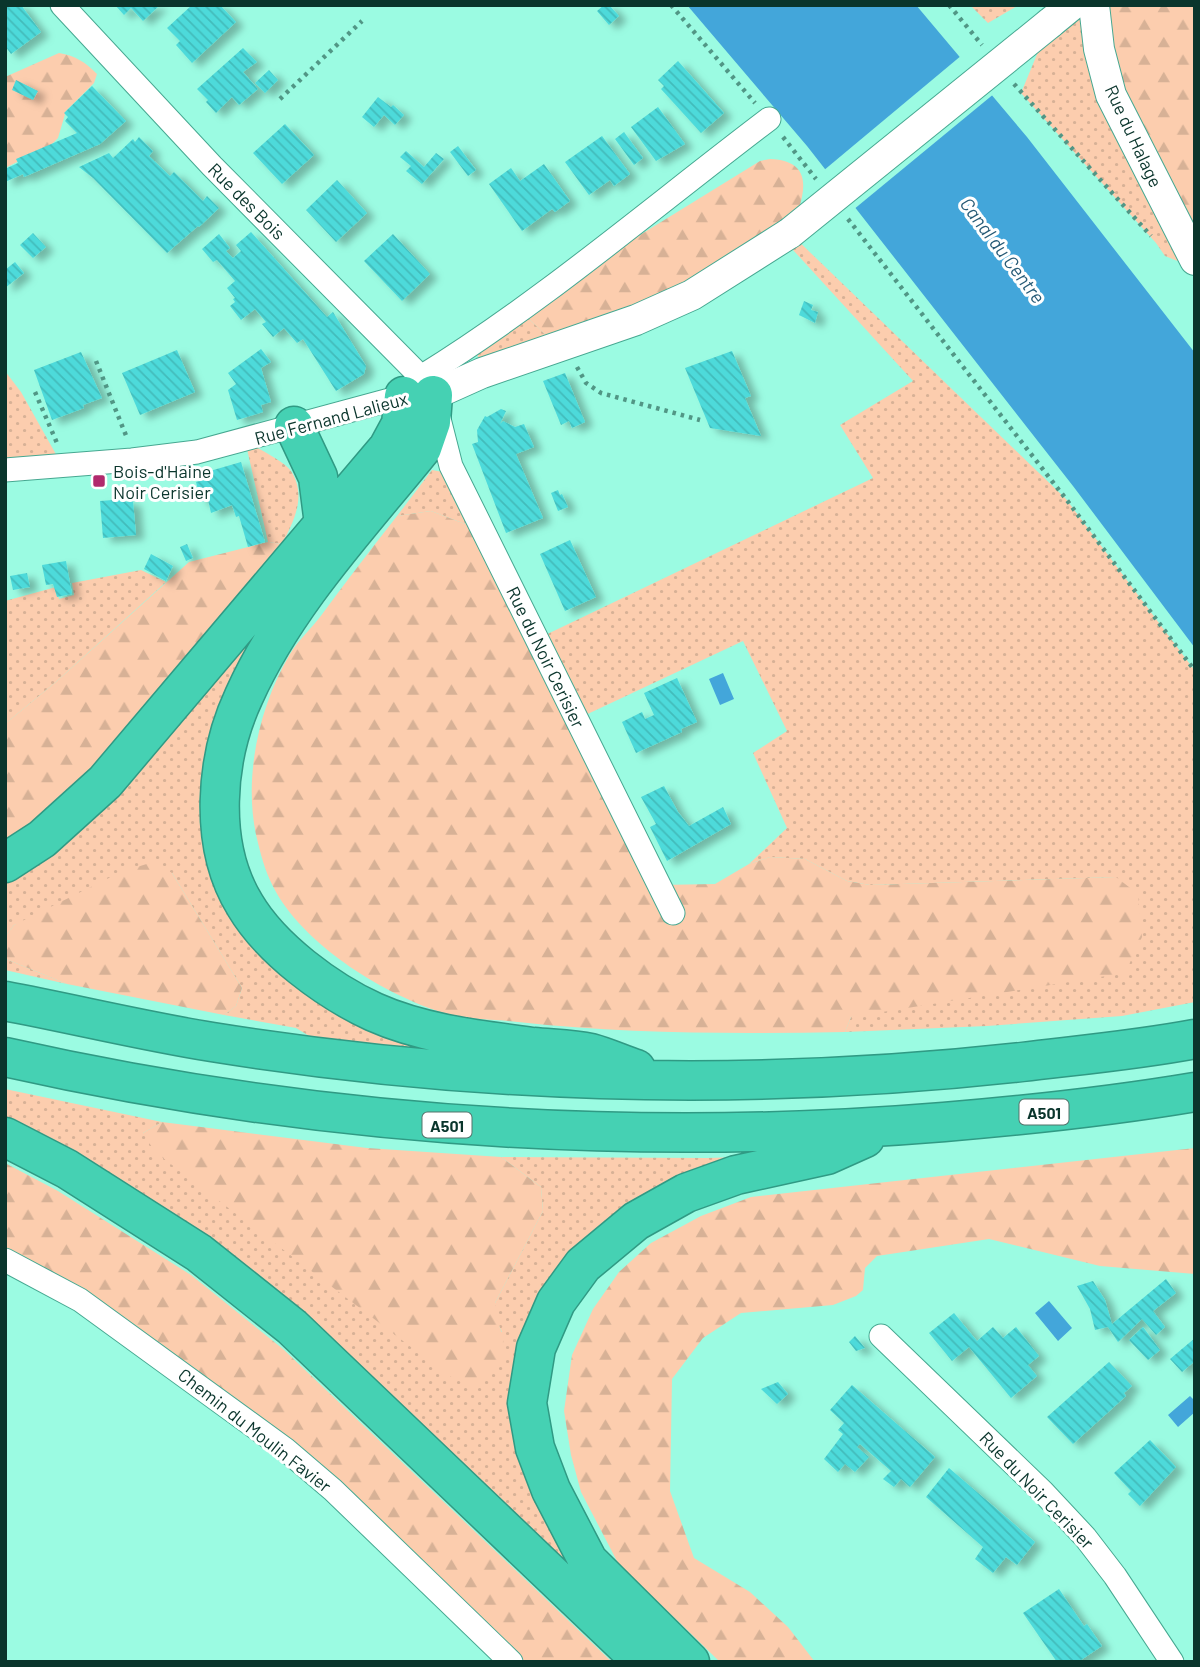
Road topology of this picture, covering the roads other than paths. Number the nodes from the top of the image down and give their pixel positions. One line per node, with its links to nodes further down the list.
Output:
1 (62, 5): 6 (street, Rue des Bois)
2 (1094, 5): 5 (street, Rue du Halage)
3 (1061, 14): 6 (street, Rue Fernand Lalieux, bridge)
4 (769, 119): 6 (street, Rue Fernand Lalieux)
5 (1195, 261)
6 (419, 389): 7 (street, Rue Fernand Lalieux); 9 (highway); 11 (street, Rue du Noir Cerisier); 15 (highway)
7 (294, 426): 8 (street, Rue Fernand Lalieux); 9 (highway)
8 (5, 470)
9 (324, 524): 10 (highway)
10 (5, 863)
11 (673, 913)
12 (5, 1001): 15 (highway)
13 (1195, 1039): 15 (highway)
14 (5, 1057): 17 (highway, A501)
15 (667, 1080)
16 (1195, 1092): 17 (highway, A501)
17 (893, 1126): 23 (highway)
18 (5, 1137): 22 (highway)
19 (5, 1260): 21 (street, Chemin du Moulin Favier)
20 (881, 1336): 24 (street, Rue du Noir Cerisier)
21 (511, 1662)
22 (643, 1662)
23 (690, 1662)
24 (1172, 1662)

